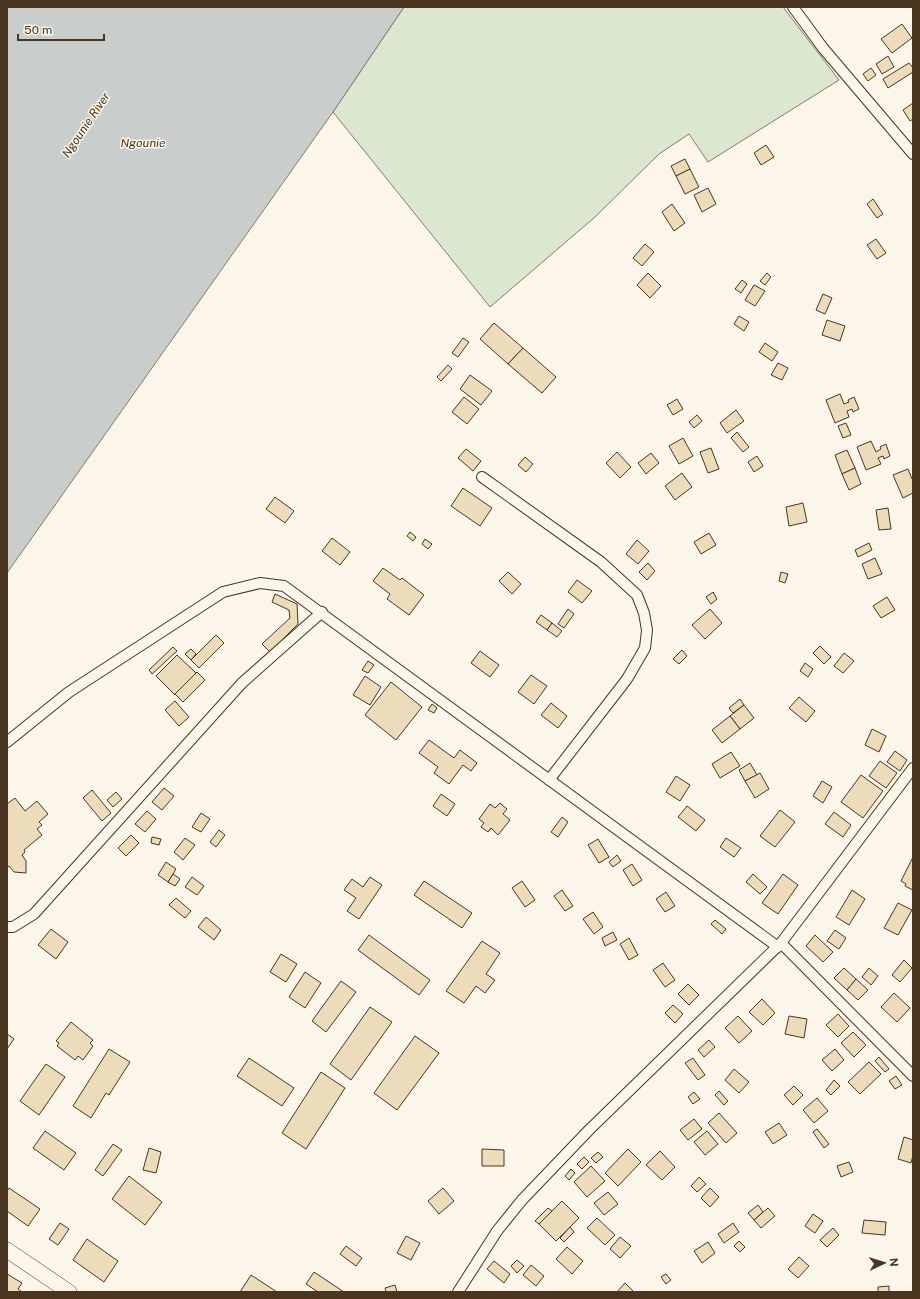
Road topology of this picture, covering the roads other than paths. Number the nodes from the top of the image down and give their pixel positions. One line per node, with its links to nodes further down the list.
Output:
1 (793, 7): 2 (street)
2 (913, 154)
3 (482, 477): 7 (street)
4 (322, 612): 5 (street); 7 (street); 8 (street)
5 (7, 742)
6 (913, 768): 9 (street)
7 (549, 780): 9 (street)
8 (7, 927)
9 (779, 945): 10 (street); 13 (street)
10 (913, 1076)
11 (7, 1250): 12 (street)
12 (69, 1292)
13 (458, 1292)

